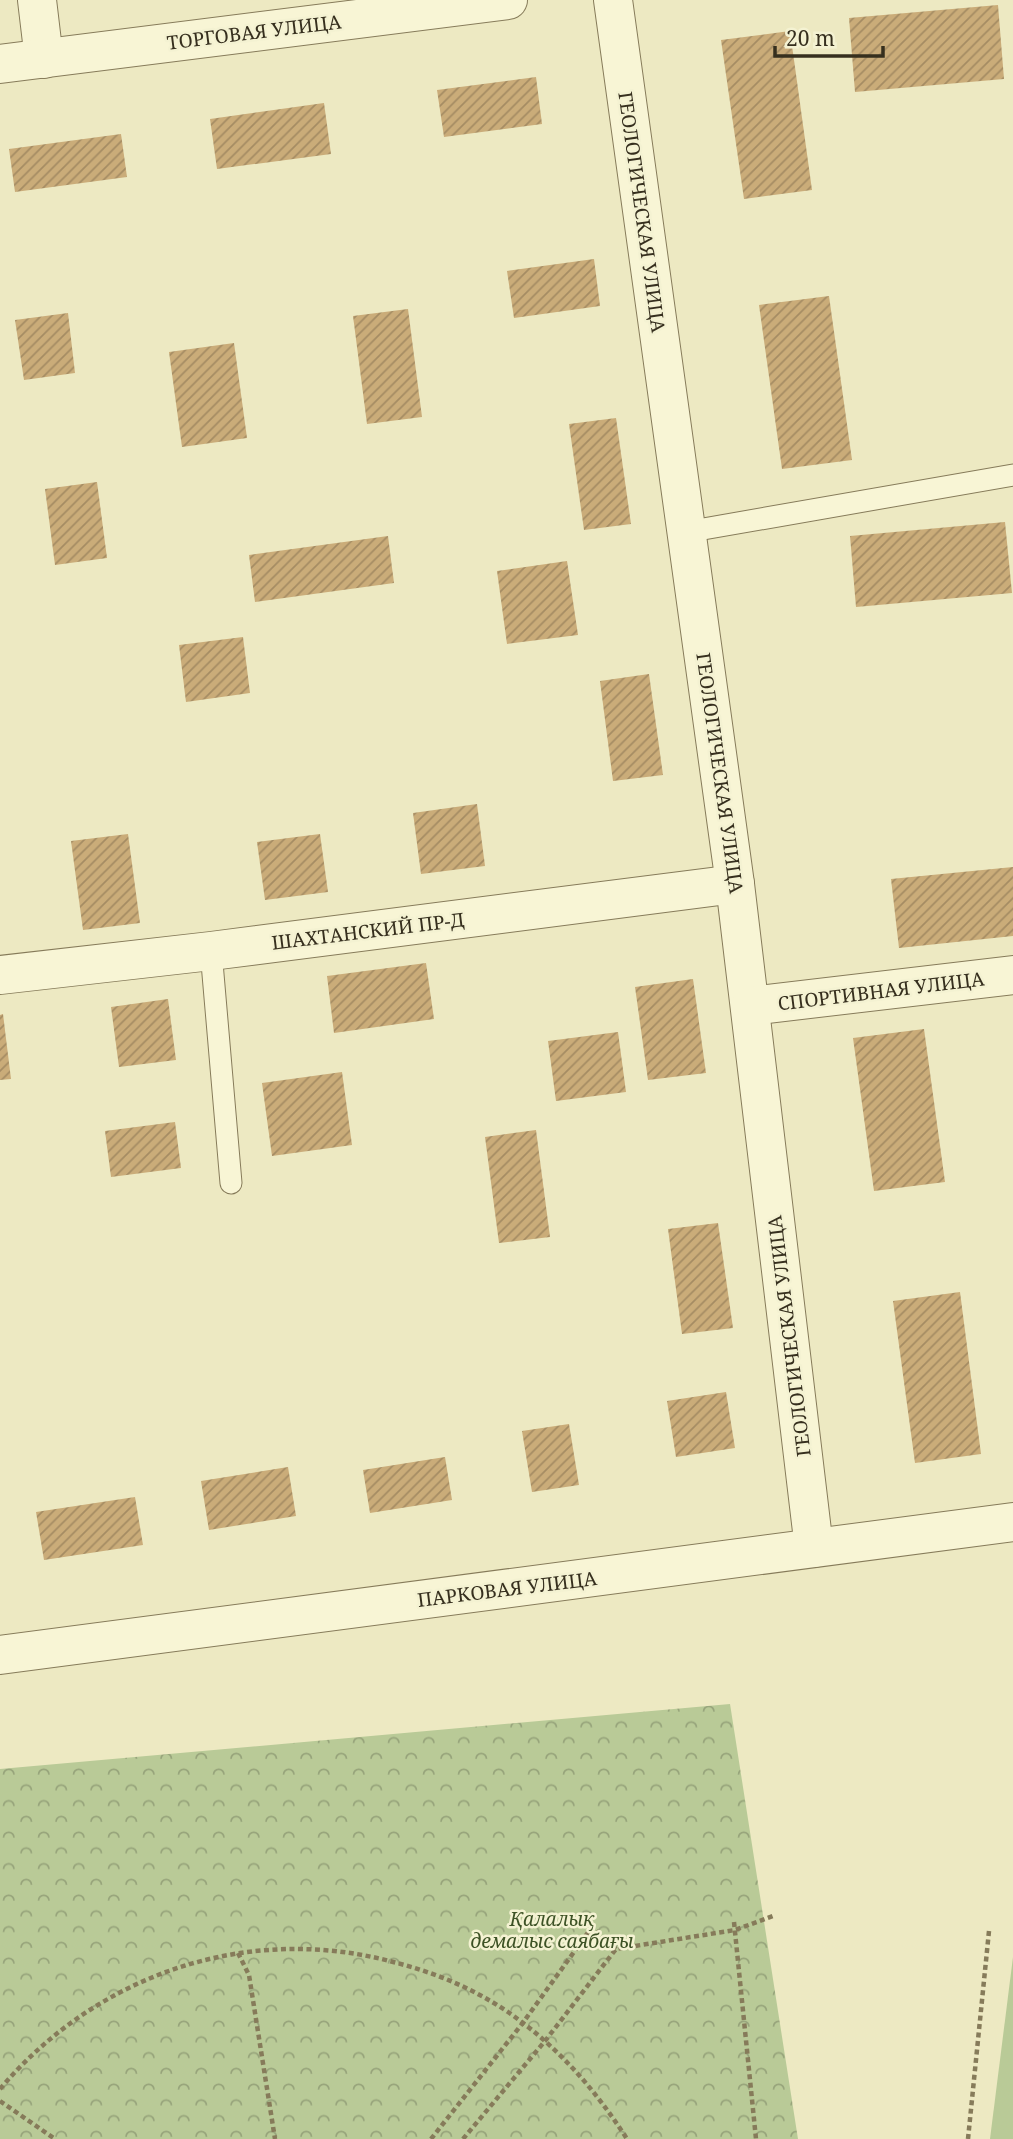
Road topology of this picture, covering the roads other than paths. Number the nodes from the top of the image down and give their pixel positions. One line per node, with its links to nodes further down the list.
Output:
1 (37, 0): 4 (street)
2 (508, 0): 4 (street, ТОРГОВАЯ УЛИЦА)
3 (613, 0): 7 (street, ГЕОЛОГИЧЕСКАЯ УЛИЦА)
4 (44, 59): 5 (street, ТОРГОВАЯ УЛИЦА)
5 (0, 64)
6 (1013, 475): 7 (lane)
7 (686, 532): 8 (street, ГЕОЛОГИЧЕСКАЯ УЛИЦА)
8 (735, 884): 9 (street, ШАХТАНСКИЙ ПР-Д); 12 (street, ГЕОЛОГИЧЕСКАЯ УЛИЦА)
9 (211, 951): 10 (street, ШАХТАНСКИЙ ПР-Д); 13 (lane)
10 (0, 975)
11 (1013, 975): 12 (street, СПОРТИВНАЯ УЛИЦА)
12 (750, 1006): 15 (street, ГЕОЛОГИЧЕСКАЯ УЛИЦА)
13 (230, 1183)
14 (1013, 1522): 15 (street, ПАРКОВАЯ УЛИЦА)
15 (814, 1548): 16 (street, ПАРКОВАЯ УЛИЦА)
16 (0, 1655)

